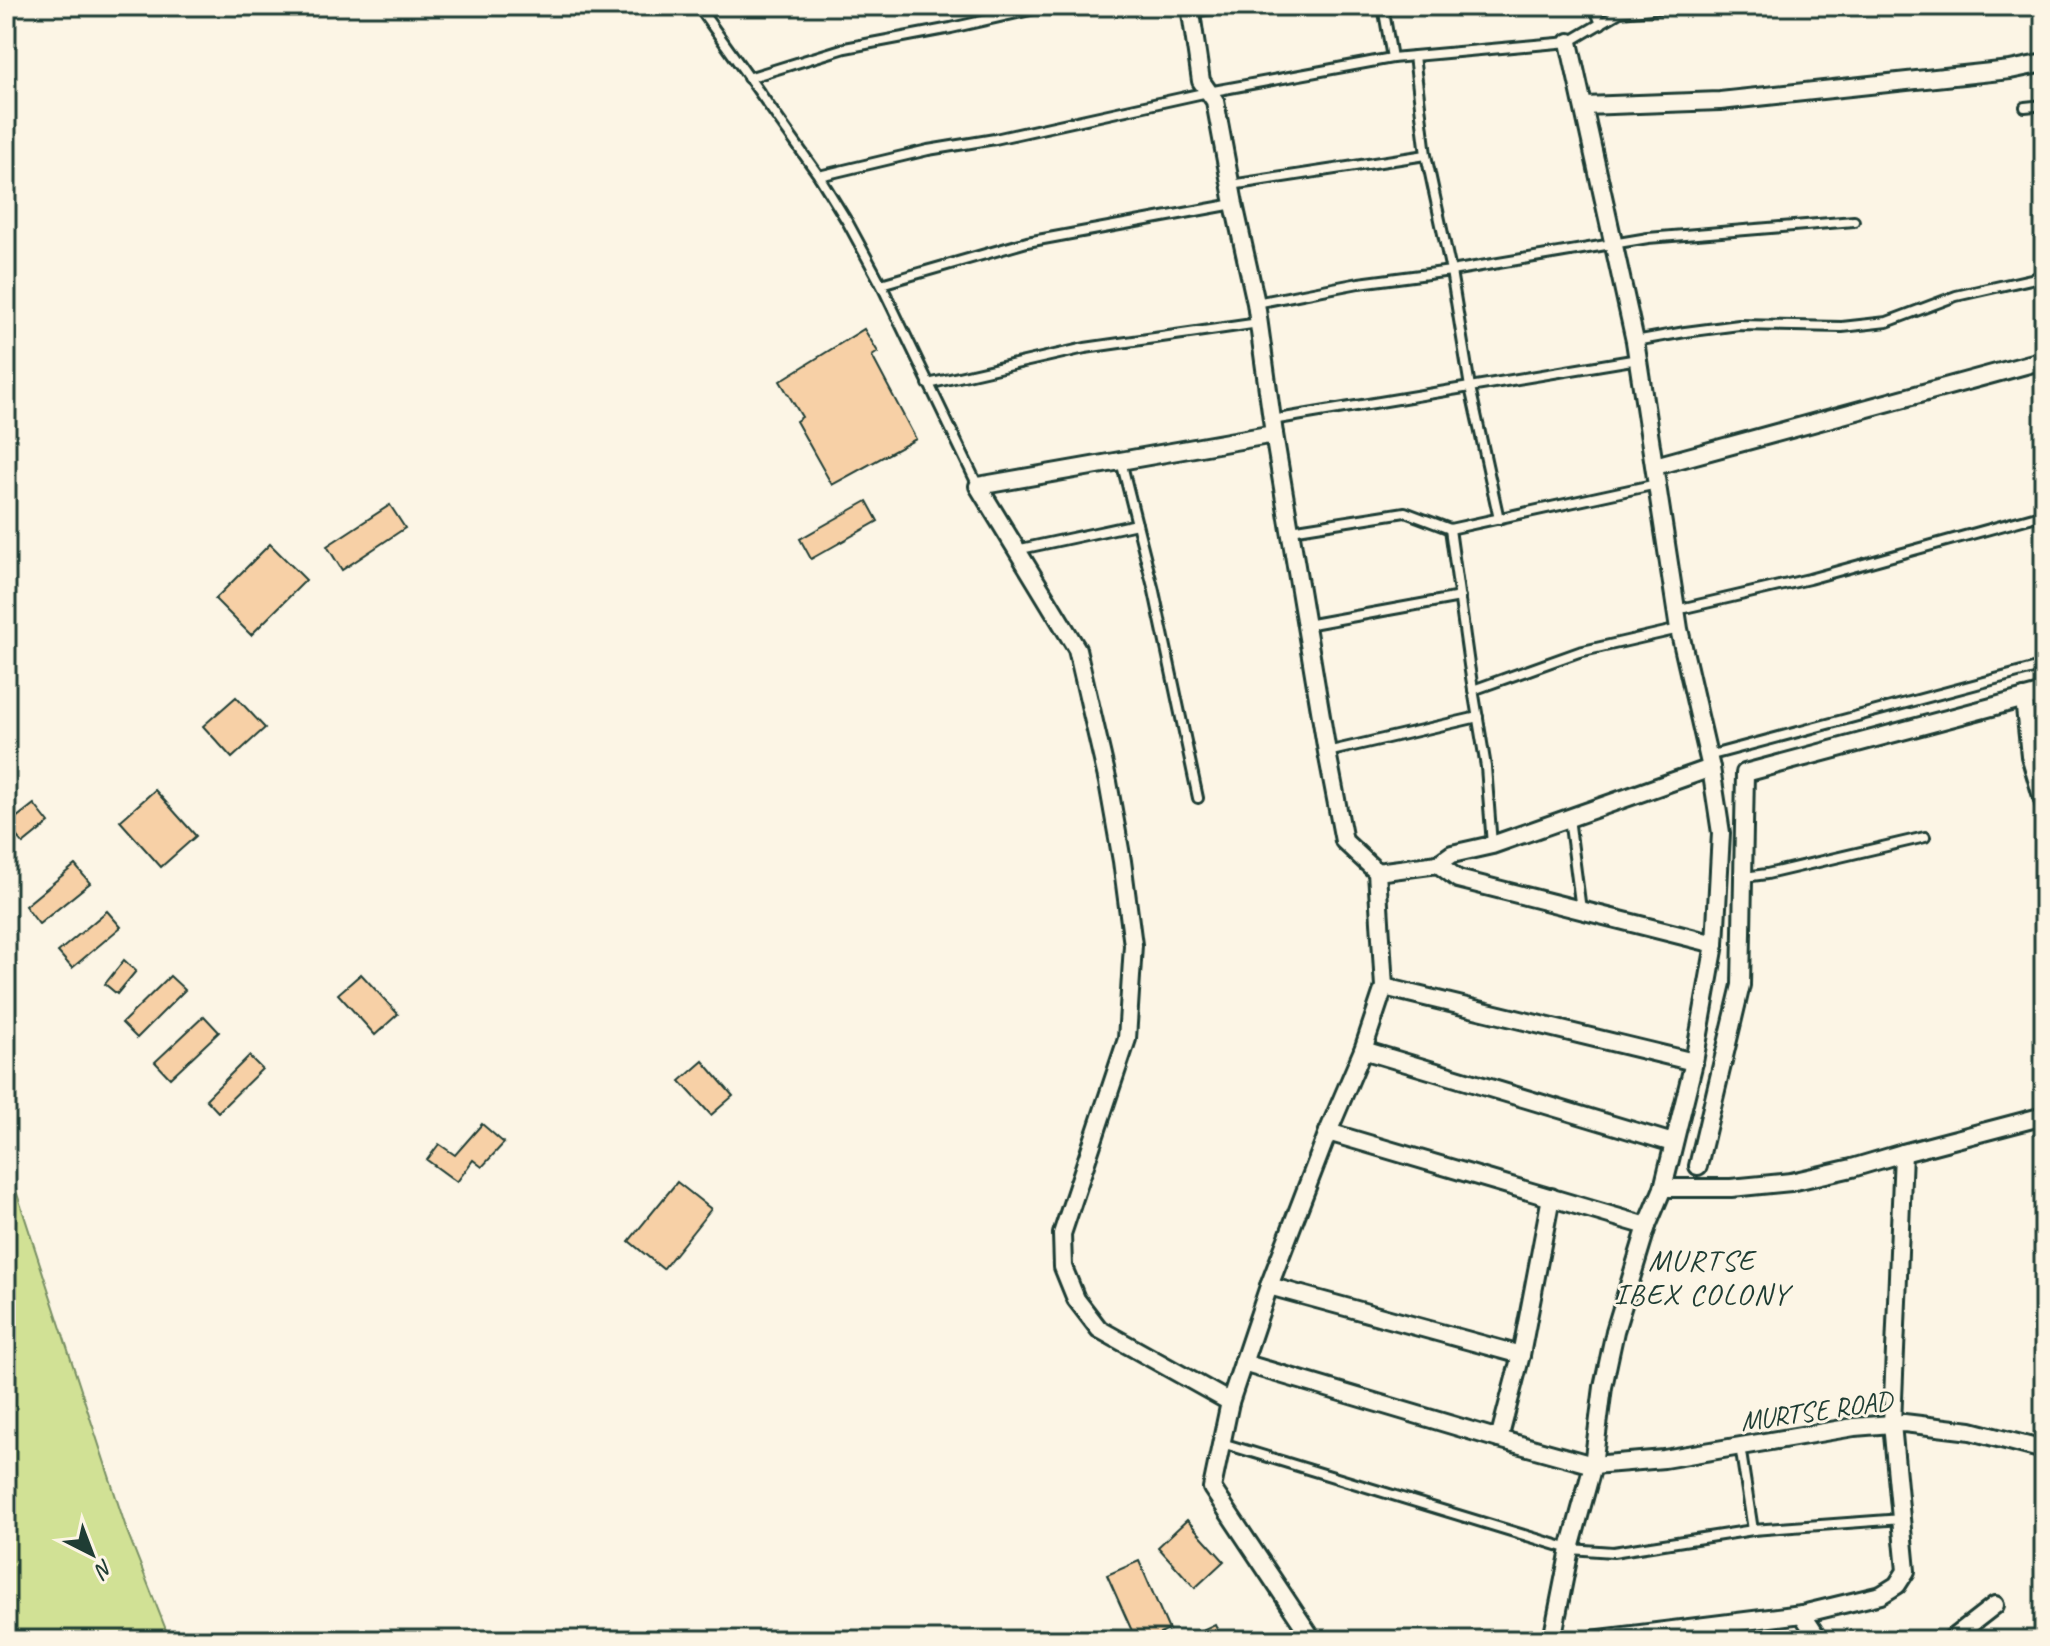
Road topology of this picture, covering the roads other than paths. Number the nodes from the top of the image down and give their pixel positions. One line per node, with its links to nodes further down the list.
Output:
1 (698, 6): 13 (lane)
2 (1048, 6): 13 (lane)
3 (1234, 6): 7 (lane)
4 (1383, 6): 11 (lane)
5 (1594, 6): 8 (lane)
6 (1683, 6): 8 (lane)
7 (1191, 9): 14 (street)
8 (1601, 24): 9 (lane)
9 (1569, 42): 10 (lane); 16 (street)
10 (1414, 56): 11 (lane); 18 (lane)
11 (1392, 58): 14 (lane)
12 (2044, 63): 16 (street)
13 (748, 78): 19 (lane)
14 (1208, 92): 19 (lane); 20 (street)
15 (2044, 105): 17 (lane)
16 (1584, 106): 23 (street)
17 (2025, 107)
18 (1426, 155): 20 (lane); 24 (lane)
19 (819, 176): 26 (lane)
20 (1230, 186): 21 (street)
21 (1234, 204): 26 (lane); 27 (street)
22 (1854, 221): 23 (lane)
23 (1615, 243): 24 (lane); 29 (street)
24 (1451, 271): 27 (lane); 33 (lane)
25 (2044, 276): 29 (lane)
26 (881, 284): 32 (lane)
27 (1256, 303): 28 (street)
28 (1260, 323): 32 (lane); 34 (street)
29 (1635, 341): 30 (street)
30 (1639, 359): 33 (lane); 36 (street)
31 (2044, 360): 36 (street)
32 (928, 384): 37 (lane)
33 (1470, 387): 34 (lane); 39 (lane)
34 (1273, 427): 35 (street); 42 (street)
35 (1121, 461): 37 (street); 40 (lane)
36 (1656, 475): 39 (lane); 45 (street)
37 (978, 486): 43 (street)
38 (2044, 514): 45 (lane)
39 (1499, 519): 41 (lane)
40 (1137, 524): 43 (lane); 56 (lane)
41 (1450, 529): 42 (lane); 44 (lane)
42 (1291, 530): 46 (street)
43 (1015, 550): 80 (street)
44 (1460, 597): 46 (lane); 49 (lane)
45 (1676, 610): 47 (street)
46 (1306, 625): 53 (street)
47 (1679, 629): 49 (lane); 55 (street)
48 (2044, 666): 55 (lane)
49 (1473, 690): 52 (lane)
50 (2044, 693): 51 (street)
51 (2024, 698): 54 (street); 63 (street)
52 (1478, 717): 53 (lane); 60 (lane)
53 (1327, 752): 62 (street)
54 (2037, 754): 57 (street)
55 (1709, 762): 58 (street); 65 (street)
56 (1198, 798)
57 (2044, 799)
58 (1569, 818): 60 (street); 64 (lane)
59 (1925, 837): 63 (lane)
60 (1492, 845): 61 (street)
61 (1438, 864): 62 (street); 64 (street)
62 (1377, 872): 66 (street)
63 (1743, 877): 73 (street)
64 (1581, 910): 65 (street)
65 (1715, 944): 68 (street)
66 (1384, 987): 67 (street); 68 (street)
67 (1363, 1050): 70 (street); 71 (street)
68 (1694, 1062): 71 (street)
69 (2044, 1116): 72 (street)
70 (1328, 1132): 75 (street); 77 (street)
71 (1673, 1143): 74 (street)
72 (1903, 1153): 74 (street); 81 (street)
73 (1698, 1166)
74 (1663, 1188): 76 (street)
75 (1551, 1197): 76 (street); 78 (street)
76 (1647, 1226): 86 (street)
77 (1269, 1286): 78 (street); 79 (street)
78 (1521, 1355): 82 (street)
79 (1243, 1363): 80 (street); 82 (street)
80 (1230, 1402): 83 (street)
81 (1892, 1424): 84 (street, MURTSE ROAD); 85 (street, MURTSE ROAD); 87 (street)
82 (1499, 1439): 86 (street)
83 (1222, 1443): 89 (lane); 94 (street)
84 (1740, 1446): 86 (street, MURTSE ROAD); 88 (lane)
85 (2044, 1450)
86 (1593, 1465): 89 (street)
87 (1902, 1519): 88 (lane); 91 (street)
88 (1753, 1530): 89 (lane)
89 (1570, 1549): 93 (street)
90 (1995, 1605): 97 (street)
91 (1802, 1614): 92 (street); 96 (street)
92 (1723, 1632): 95 (street)
93 (1556, 1639)
94 (1313, 1640)
95 (1592, 1640)
96 (1819, 1640)
97 (1950, 1640)

